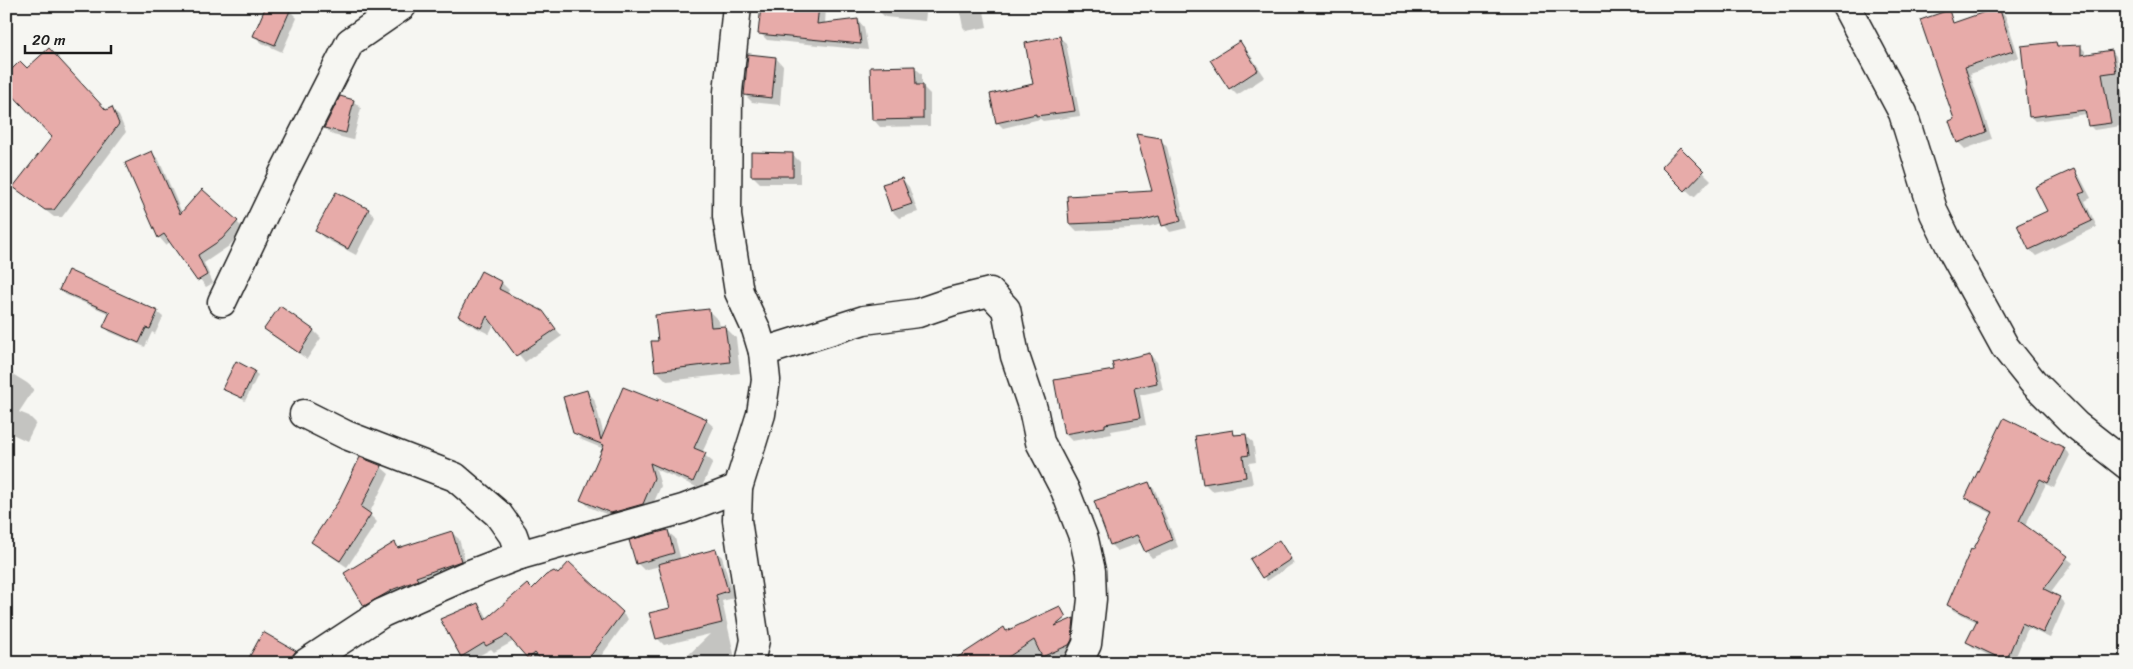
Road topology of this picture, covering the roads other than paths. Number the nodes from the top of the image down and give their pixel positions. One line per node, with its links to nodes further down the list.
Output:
1 (402, 6): 4 (street)
2 (737, 6): 5 (street)
3 (1846, 6): 7 (street)
4 (222, 302)
5 (764, 352): 8 (street); 12 (street)
6 (304, 414): 9 (street)
7 (2127, 465)
8 (738, 488): 9 (street); 11 (street)
9 (520, 555): 10 (street)
10 (306, 663)
11 (750, 663)
12 (1078, 663)

